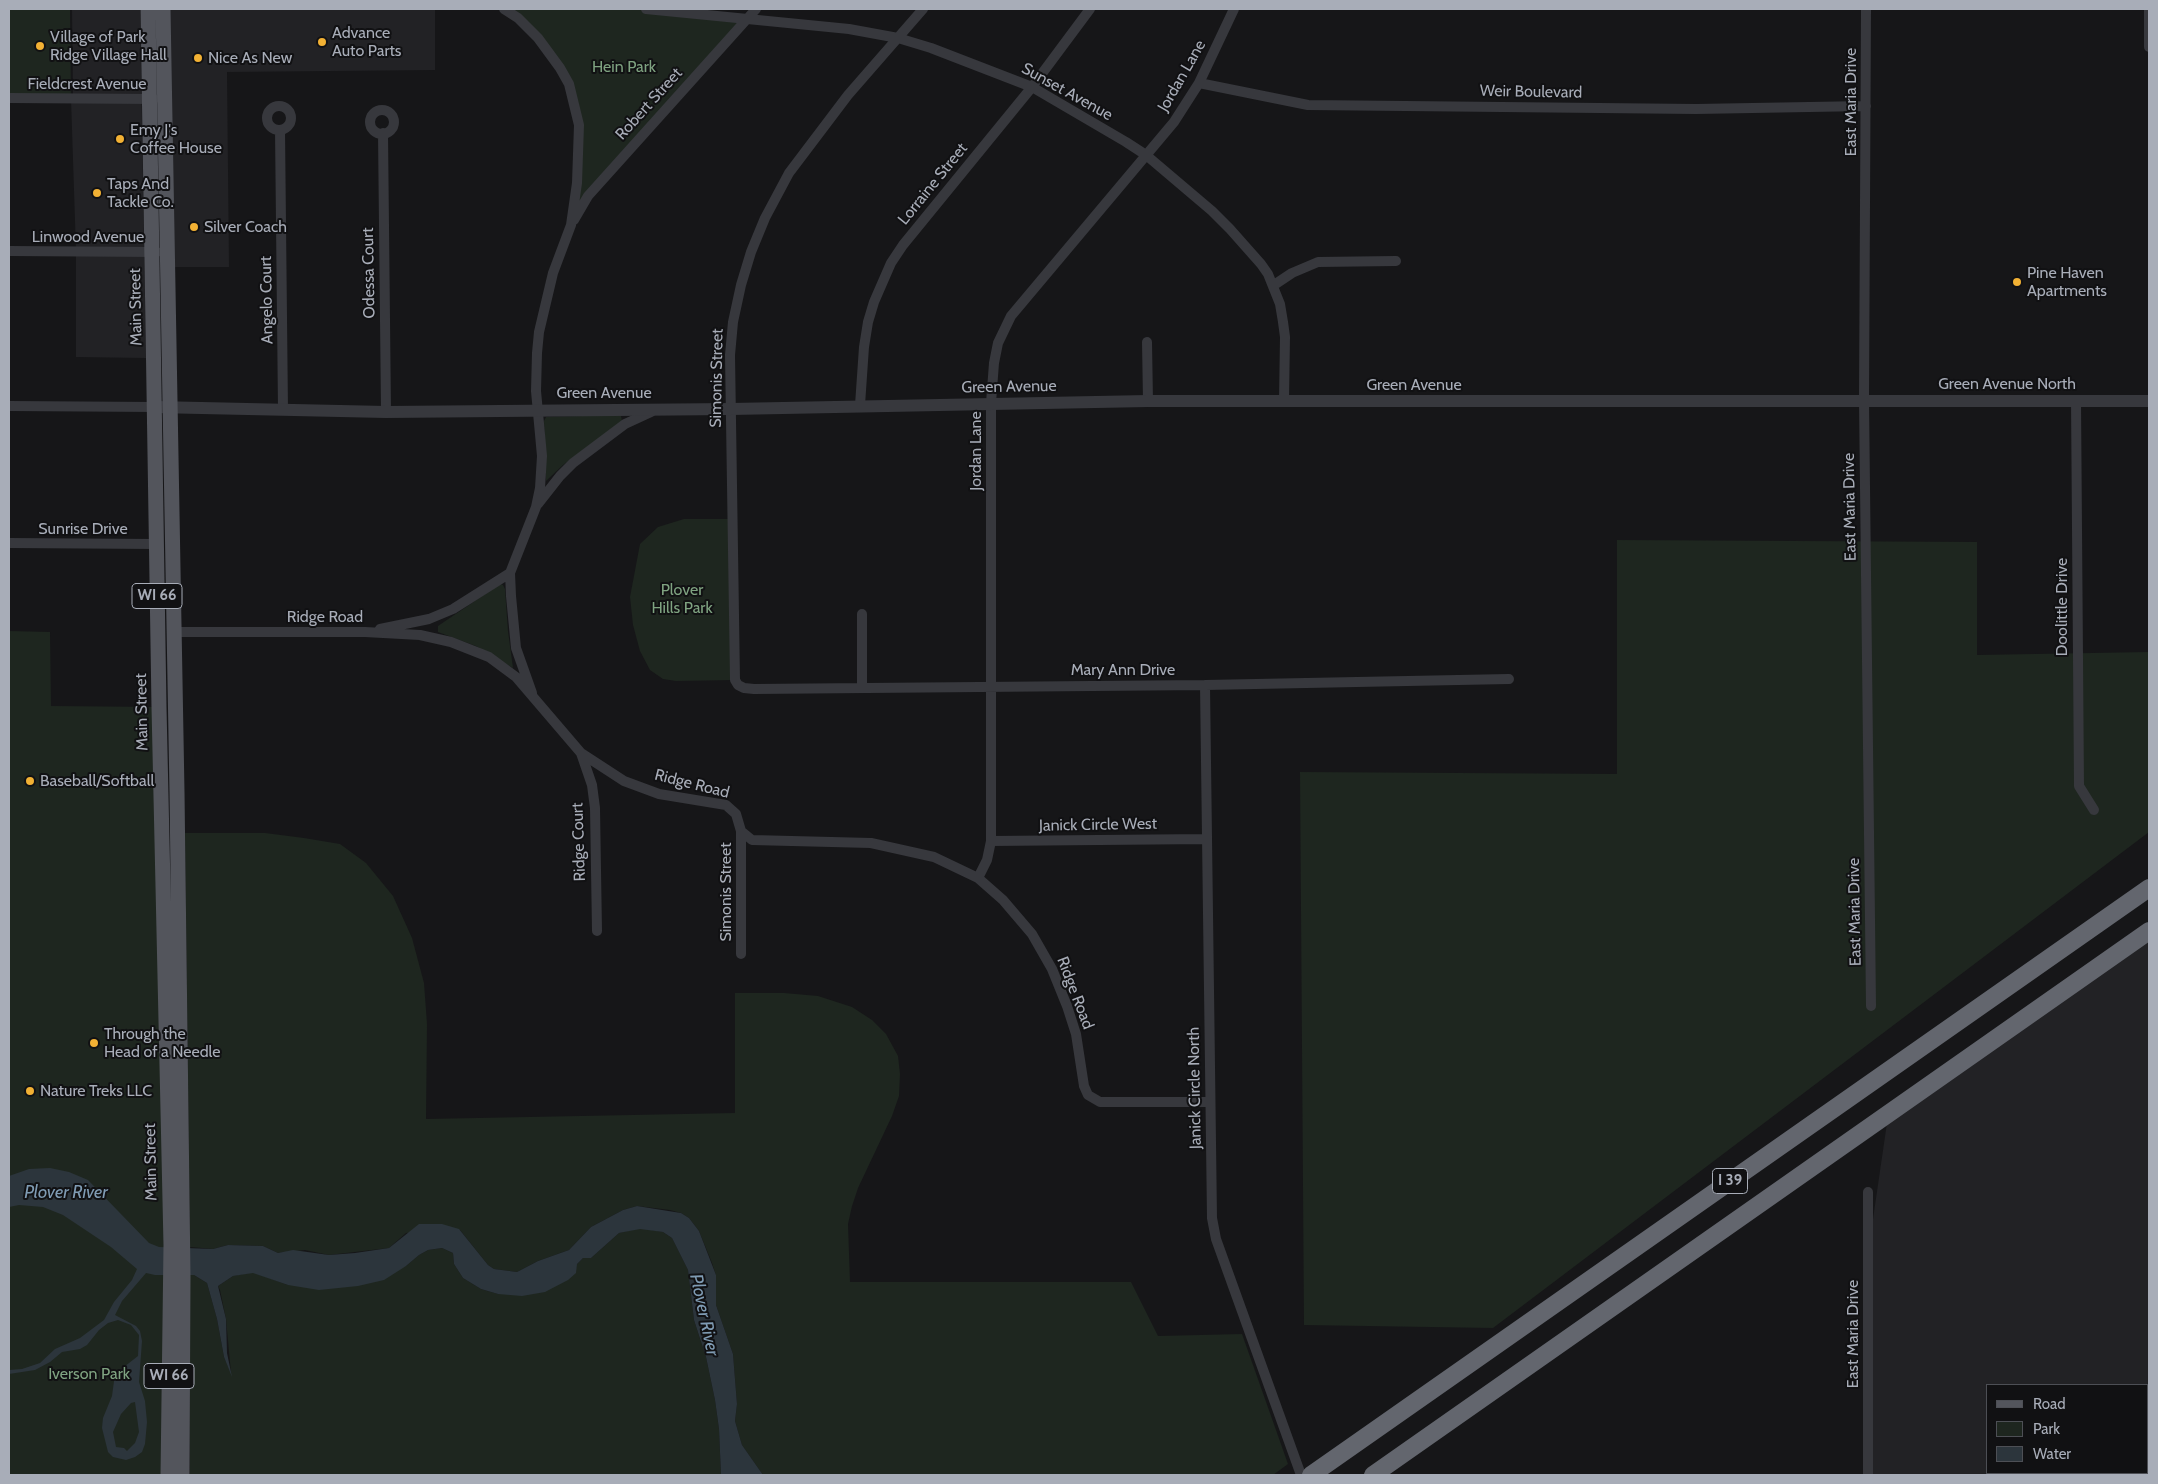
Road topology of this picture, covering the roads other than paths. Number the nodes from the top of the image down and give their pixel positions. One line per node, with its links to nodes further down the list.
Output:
1 (148, 9): 17 (main road, Main Street / WI 66)
2 (163, 9): 18 (main road, Main Street / WI 66)
3 (507, 9): 23 (street, Robert Street)
4 (646, 9): 11 (street, Sunset Avenue)
5 (756, 9): 11 (street, Robert Street)
6 (923, 9): 12 (street, Simonis Street)
7 (1090, 9): 15 (street, Lorraine Street)
8 (1234, 9): 14 (street, Jordan Lane)
9 (1866, 9): 19 (street, East Maria Drive)
10 (2149, 9): 13 (street)
11 (748, 17): 12 (street, Sunset Avenue); 23 (street, Robert Street)
12 (898, 38): 15 (street, Sunset Avenue); 39 (street, Simonis Street)
13 (2149, 47)
14 (1199, 83): 19 (street, Weir Boulevard); 22 (street, Jordan Lane)
15 (1032, 86): 22 (street, Sunset Avenue); 35 (street, Lorraine Street)
16 (9, 98): 17 (street, Fieldcrest Avenue)
17 (149, 99): 18 (street, Fieldcrest Avenue); 25 (main road, Main Street / WI 66)
18 (165, 99): 25 (main road, Main Street / WI 66)
19 (1866, 106): 29 (street, East Maria Drive)
20 (280, 130): 40 (street, Angelo Court)
21 (382, 133): 42 (street, Odessa Court)
22 (1146, 155): 27 (street, Sunset Avenue); 34 (street, Jordan Lane)
23 (571, 225): 41 (street, Robert Street)
24 (9, 251): 25 (street, Linwood Avenue)
25 (160, 252): 37 (main road, Main Street / WI 66)
26 (1396, 260): 27 (street)
27 (1274, 285): 32 (street, Sunset Avenue)
28 (1146, 342): 31 (street)
29 (1864, 400): 30 (street, Green Avenue North); 32 (street, Green Avenue); 66 (street, East Maria Drive)
30 (2076, 400): 33 (street, Green Avenue North); 57 (street, Doolittle Drive)
31 (1148, 401): 32 (street, Green Avenue); 34 (street, Green Avenue)
32 (1284, 401)
33 (2149, 401)
34 (991, 404): 35 (street, Green Avenue); 53 (street, Jordan Lane)
35 (860, 405): 39 (street, Green Avenue)
36 (9, 406): 37 (street)
37 (162, 406): 40 (street, Green Avenue); 45 (main road, Main Street / WI 66); 48 (main road, Main Street / WI 66)
38 (662, 409): 39 (street, Green Avenue); 41 (street, Green Avenue); 43 (street)
39 (731, 409): 52 (street, Simonis Street)
40 (283, 410): 42 (street, Green Avenue)
41 (538, 410): 42 (street, Green Avenue); 43 (street, Robert Street)
42 (386, 412)
43 (536, 506): 46 (street)
44 (9, 543): 45 (street, Sunrise Drive)
45 (156, 544): 69 (main road, Main Street / WI 66)
46 (510, 573): 49 (street); 55 (street)
47 (862, 614): 54 (street)
48 (174, 632): 49 (street, Ridge Road); 69 (main road, Main Street / WI 66)
49 (365, 632): 55 (street, Ridge Road)
50 (1509, 679): 51 (street, Mary Ann Drive)
51 (1205, 684): 53 (street, Mary Ann Drive); 59 (street, Janick Circle North)
52 (738, 685): 54 (street, Mary Ann Drive)
53 (992, 686): 54 (street, Mary Ann Drive); 60 (street, Jordan Lane)
54 (862, 687)
55 (534, 698): 56 (street, Ridge Road)
56 (581, 753): 58 (street, Ridge Road); 63 (street, Ridge Court)
57 (2094, 810)
58 (741, 831): 61 (street, Ridge Road); 65 (street, Simonis Street)
59 (1207, 839): 60 (street, Janick Circle West); 67 (street, Janick Circle North)
60 (990, 841): 61 (street, Jordan Lane)
61 (978, 878): 67 (street, Ridge Road)
62 (2149, 888): 74 (highway, I 39)
63 (596, 931)
64 (2149, 931): 75 (highway, I 39)
65 (741, 954)
66 (1871, 1006)
67 (1210, 1102): 73 (street, Janick Circle North)
68 (1868, 1192): 76 (street, East Maria Drive)
69 (176, 1245): 70 (main road, Main Street / WI 66)
70 (177, 1277): 71 (main road, Main Street / WI 66); 72 (main road, Main Street / WI 66)
71 (168, 1475)
72 (182, 1475)
73 (1301, 1475)
74 (1311, 1475)
75 (1373, 1475)
76 (1868, 1475)

